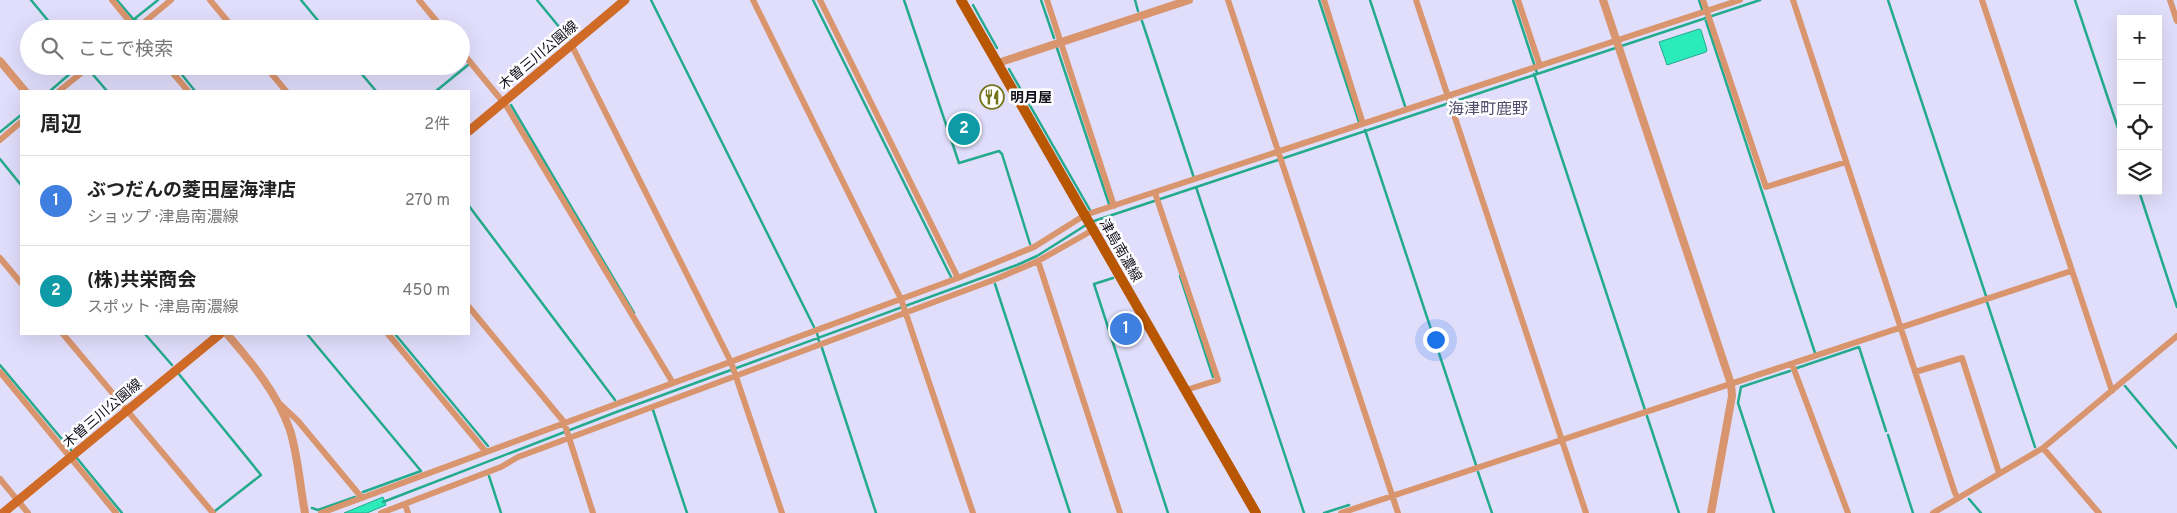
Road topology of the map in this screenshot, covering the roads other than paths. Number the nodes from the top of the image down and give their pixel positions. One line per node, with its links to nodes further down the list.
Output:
1 (112, 0): 22 (street)
2 (171, 0): 23 (street)
3 (210, 0): 24 (street)
4 (419, 0): 25 (street)
5 (625, 0): 28 (main road, 木曽三川公園線)
6 (753, 0): 57 (street)
7 (820, 0): 55 (street)
8 (961, 0): 32 (main road, 津島南濃線)
9 (1046, 0): 27 (street)
10 (1189, 0): 27 (street)
11 (1228, 0): 47 (street)
12 (1324, 0): 44 (street)
13 (1416, 0): 41 (street)
14 (1518, 0): 33 (street)
15 (1603, 0): 29 (street)
16 (1703, 0): 21 (street)
17 (1740, 0): 21 (street)
18 (1793, 0): 48 (street)
19 (1982, 0): 54 (street)
20 (2170, 0): 26 (street)
21 (1708, 15): 29 (street); 48 (street)
22 (129, 20)
23 (147, 20)
24 (227, 20)
25 (436, 20)
26 (2177, 21)
27 (1060, 42): 32 (street); 50 (street)
28 (571, 44): 42 (main road, 木曽三川公園線); 66 (street)
29 (1618, 44): 33 (street); 72 (street)
30 (0, 62): 37 (street)
31 (470, 62): 42 (street)
32 (998, 63): 51 (main road, 津島南濃線)
33 (1537, 67): 41 (street)
34 (79, 75): 38 (street)
35 (175, 75): 39 (street)
36 (273, 75): 40 (street)
37 (24, 90)
38 (60, 90)
39 (187, 90)
40 (285, 90)
41 (1450, 100): 44 (street); 79 (street)
42 (504, 102): 45 (main road, 木曽三川公園線); 71 (street)
43 (20, 123): 46 (street)
44 (1363, 124): 47 (street)
45 (470, 130)
46 (0, 140)
47 (1280, 156): 49 (street); 85 (street)
48 (1846, 162): 60 (street)
49 (1156, 194): 50 (street); 73 (street)
50 (1114, 206): 51 (street)
51 (1089, 222): 53 (street); 55 (street); 73 (main road, 津島南濃線)
52 (0, 258): 56 (street)
53 (1038, 261): 59 (street); 101 (street)
54 (2071, 271): 60 (street); 74 (street)
55 (958, 278): 57 (street)
56 (20, 283)
57 (902, 300): 59 (street); 66 (street)
58 (470, 308): 77 (street)
59 (906, 311): 70 (street); 100 (street)
60 (1901, 328): 67 (street); 69 (street)
61 (64, 335): 76 (street)
62 (219, 335): 76 (main road, 木曽三川公園線)
63 (228, 335): 75 (street)
64 (389, 335): 81 (street)
65 (2177, 336): 74 (street)
66 (732, 363): 70 (street); 71 (street)
67 (1792, 364): 72 (street); 107 (street)
68 (0, 372): 82 (street)
69 (1915, 372): 83 (street); 87 (street)
70 (736, 375): 78 (street); 99 (street)
71 (673, 383): 77 (street)
72 (1731, 384): 79 (street); 106 (street)
73 (1186, 390): 102 (main road, 津島南濃線)
74 (2112, 392): 80 (street)
75 (277, 402): 86 (street); 94 (street)
76 (126, 410): 82 (main road, 木曽三川公園線); 93 (street)
77 (564, 424): 78 (street); 81 (street)
78 (568, 437): 89 (street); 98 (street)
79 (1561, 440): 85 (street); 105 (street)
80 (2044, 448): 83 (street); 109 (street)
81 (486, 452): 86 (street)
82 (70, 457): 88 (main road, 木曽三川公園線); 92 (street)
83 (1999, 474): 87 (street)
84 (0, 480): 88 (street)
85 (1392, 496): 103 (street); 104 (street)
86 (362, 498): 95 (street)
87 (1958, 498): 108 (street)
88 (18, 501): 90 (main road, 木曽三川公園線); 91 (street)
89 (404, 504): 96 (street); 97 (street)
90 (3, 513)
91 (28, 513)
92 (116, 513)
93 (213, 513)
94 (305, 513)
95 (321, 513)
96 (381, 513)
97 (408, 513)
98 (593, 513)
99 (782, 513)
100 (973, 513)
101 (1120, 513)
102 (1256, 513)
103 (1341, 513)
104 (1398, 513)
105 (1586, 513)
106 (1712, 513)
107 (1848, 513)
108 (1933, 513)
109 (2099, 513)

